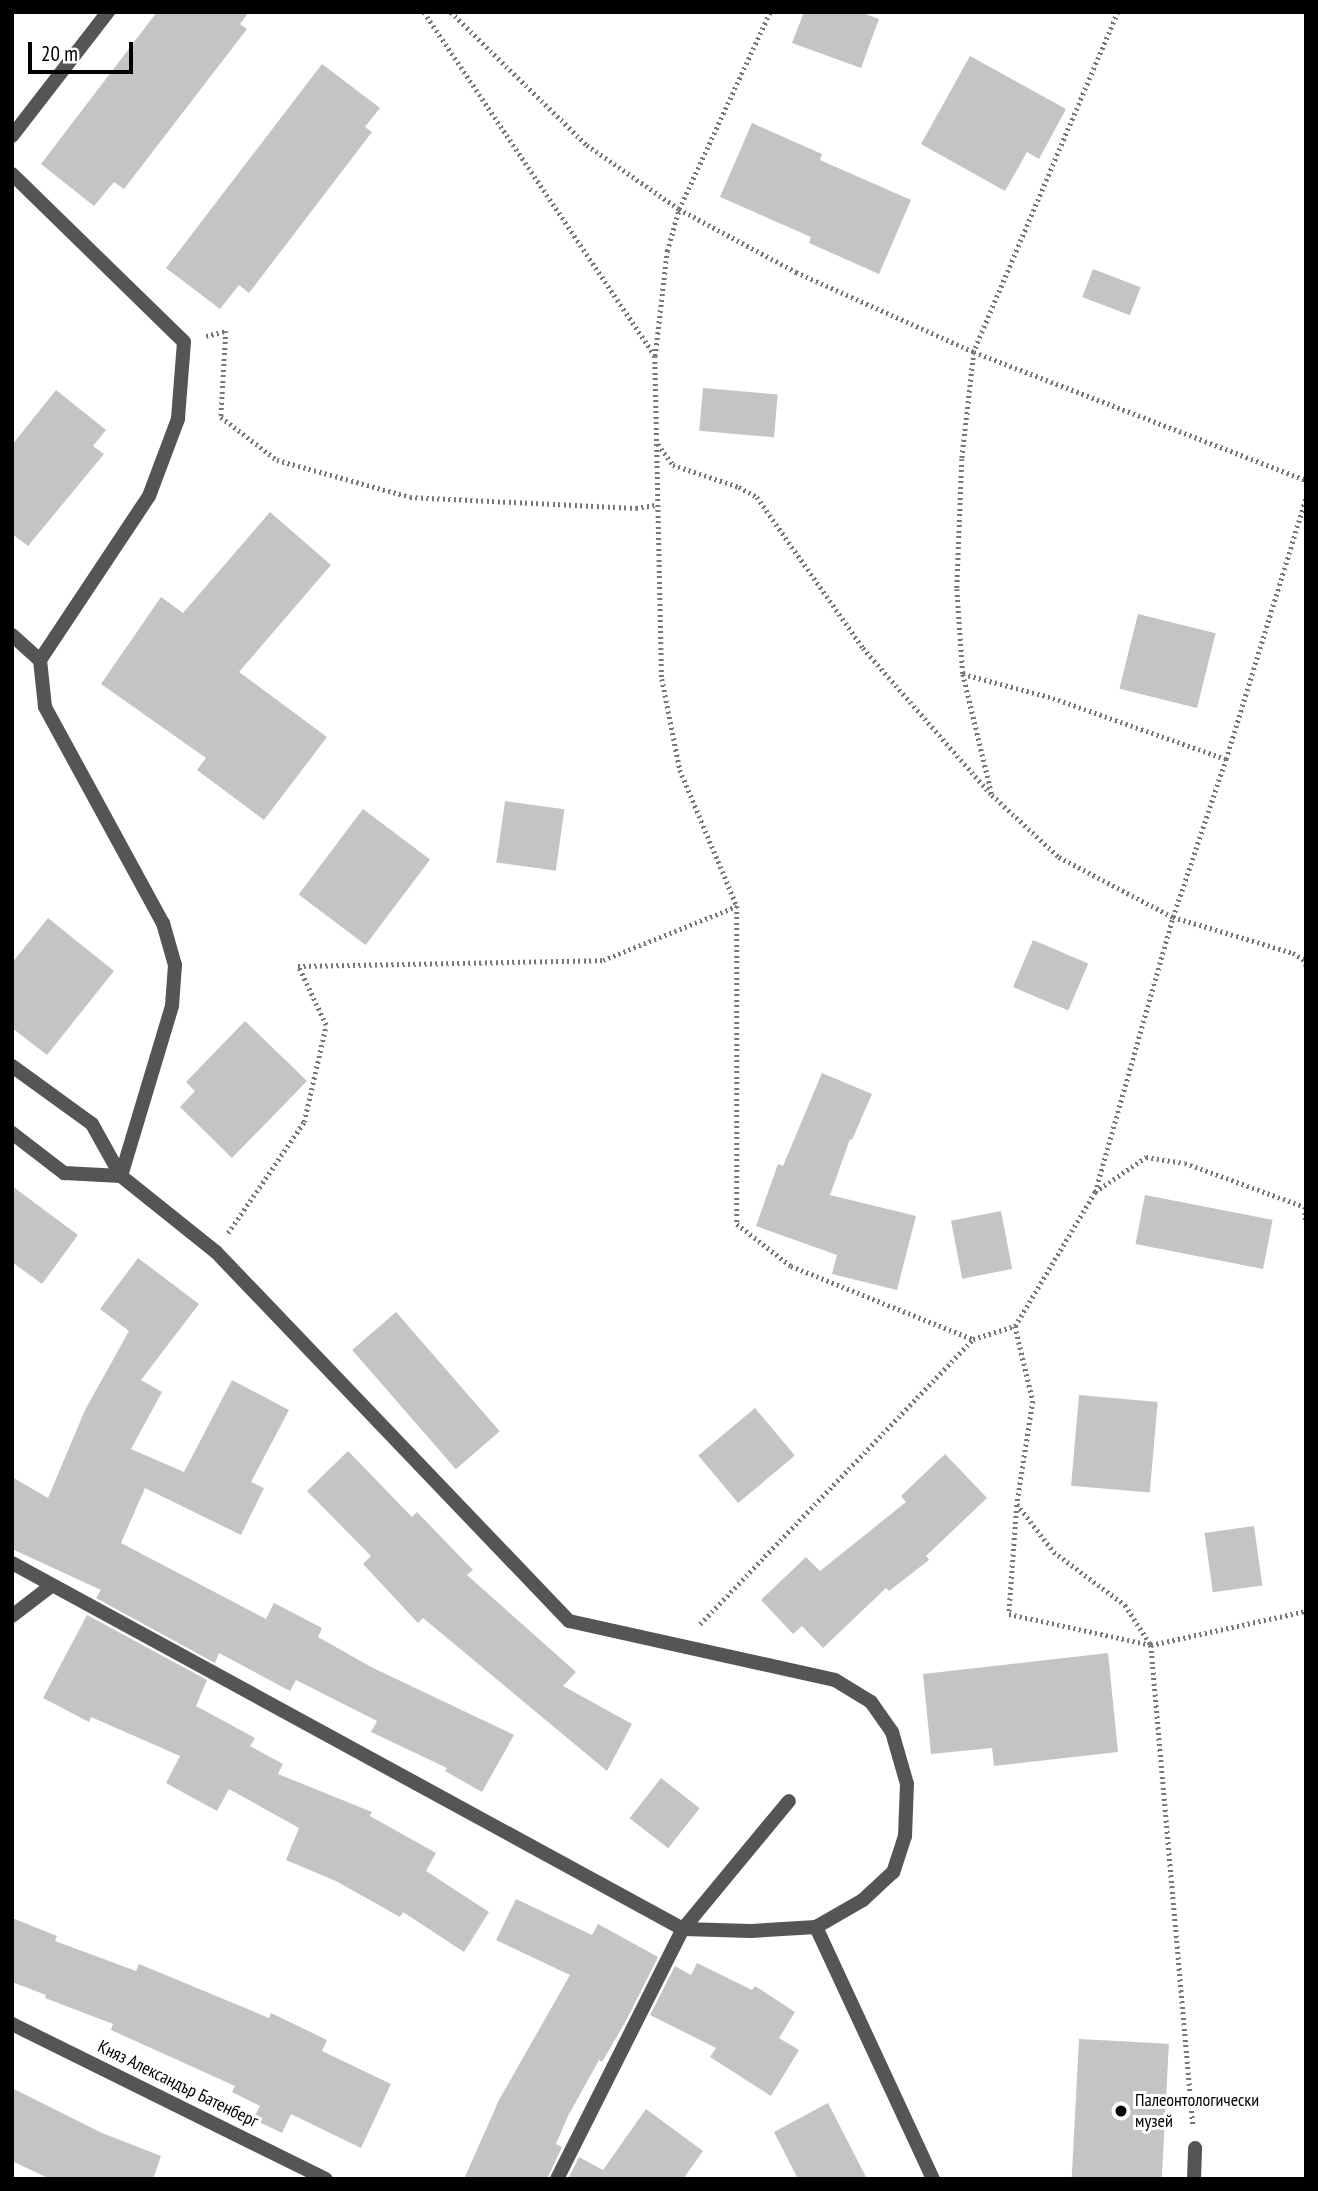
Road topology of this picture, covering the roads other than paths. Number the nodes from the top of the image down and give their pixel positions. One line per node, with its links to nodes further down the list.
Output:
1 (108, 12): 2 (street)
2 (12, 136)
3 (12, 174): 5 (street)
4 (12, 635): 5 (street)
5 (40, 660): 8 (street)
6 (12, 1066): 8 (street)
7 (12, 1133): 8 (street)
8 (121, 1176): 13 (street)
9 (12, 1563): 10 (street)
10 (51, 1586): 11 (street); 14 (street)
11 (12, 1616)
12 (789, 1801): 14 (street)
13 (816, 1927): 14 (street); 19 (street)
14 (683, 1929): 18 (street)
15 (12, 2024): 17 (street, Княз Александър Батенберг)
16 (1195, 2148): 20 (street)
17 (326, 2179)
18 (557, 2179)
19 (933, 2179)
20 (1194, 2179)

